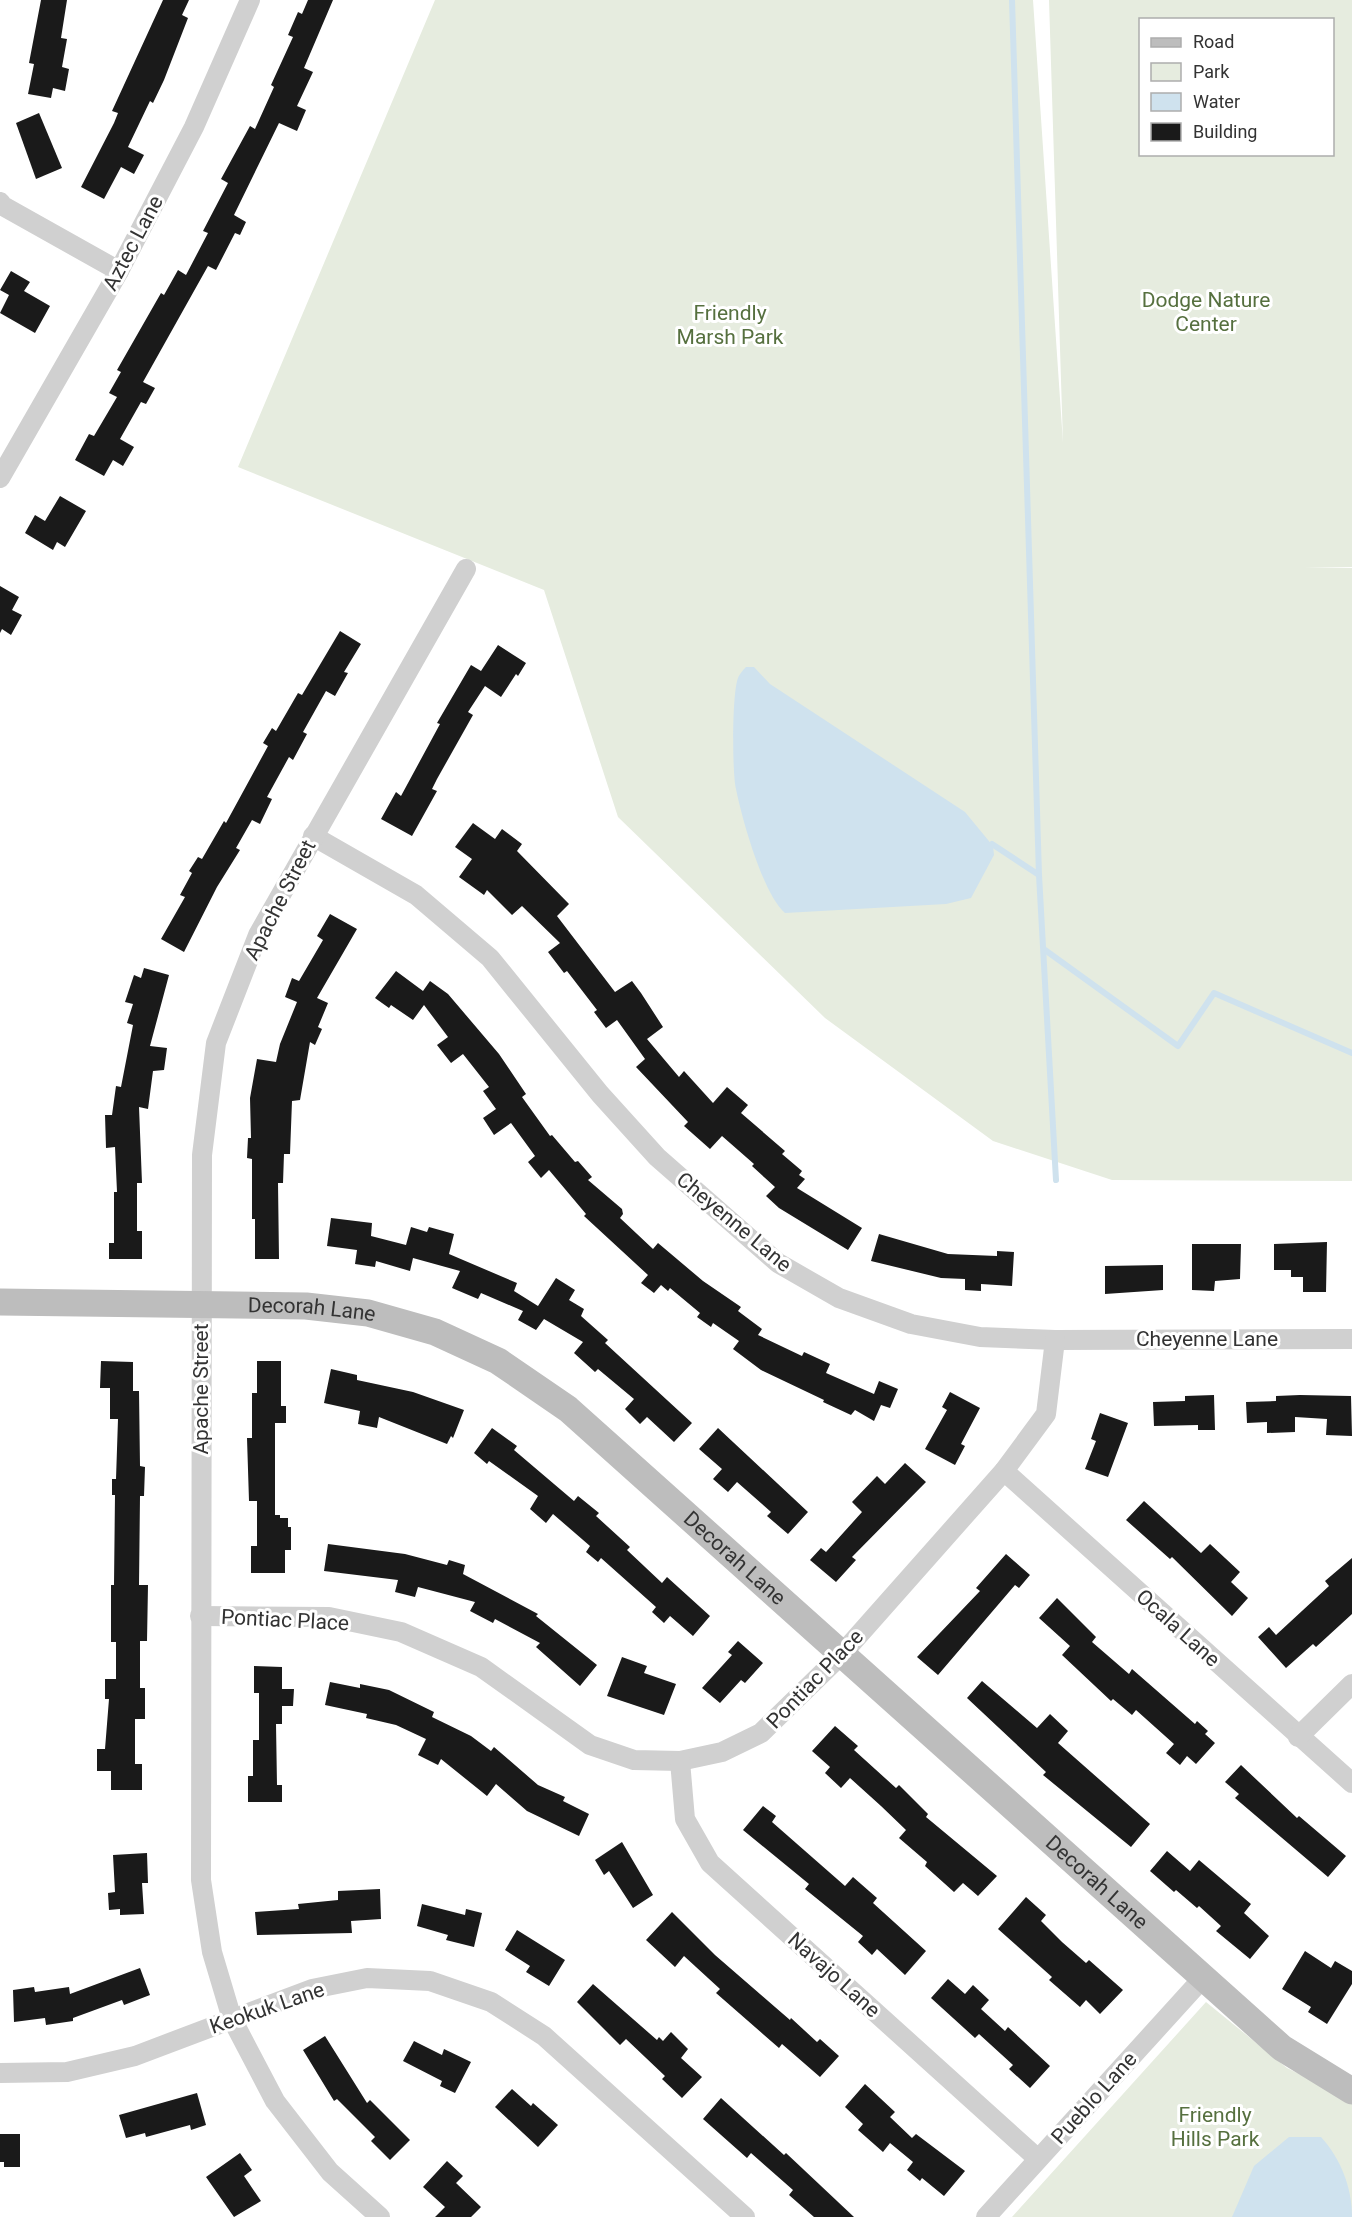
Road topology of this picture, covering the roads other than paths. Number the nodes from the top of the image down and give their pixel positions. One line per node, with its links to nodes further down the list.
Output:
1 (250, 0): 3 (street, Aztec Lane)
2 (0, 202): 3 (street)
3 (119, 271): 5 (street, Aztec Lane)
4 (0, 442): 5 (street)
5 (21, 442): 6 (street, Aztec Lane)
6 (0, 478)
7 (466, 569): 8 (street, Apache Street)
8 (313, 836): 10 (street, Apache Street); 12 (street, Cheyenne Lane)
9 (0, 1302): 10 (street, Decorah Lane)
10 (201, 1306): 14 (street, Apache Street); 15 (street, Decorah Lane)
11 (1352, 1339): 12 (street, Cheyenne Lane)
12 (1055, 1340): 13 (street, Pontiac Place)
13 (1004, 1471): 15 (street, Pontiac Place); 17 (street, Ocala Lane)
14 (200, 1616): 18 (street, Pontiac Place); 21 (street, Apache Street)
15 (841, 1655): 18 (street, Pontiac Place); 20 (street, Decorah Lane)
16 (1352, 1684): 17 (street)
17 (1298, 1737): 19 (street, Ocala Lane)
18 (680, 1761): 24 (street, Navajo Lane)
19 (1352, 1784)
20 (1202, 1979): 23 (street, Decorah Lane); 24 (street, Pueblo Lane)
21 (232, 2019): 22 (street, Keokuk Lane); 25 (street, Apache Street); 26 (street, Keokuk Lane)
22 (0, 2073)
23 (1352, 2091)
24 (1038, 2159): 27 (street, Pueblo Lane)
25 (380, 2217)
26 (744, 2217)
27 (987, 2217)

